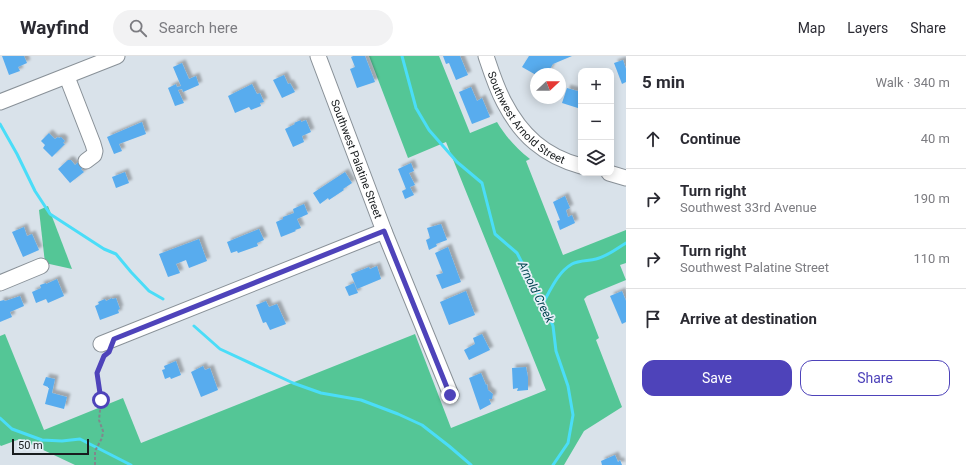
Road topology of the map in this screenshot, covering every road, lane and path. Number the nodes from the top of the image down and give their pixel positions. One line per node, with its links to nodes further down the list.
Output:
1 (117, 56): 4 (street)
2 (318, 56): 11 (street, Southwest Palatine Street)
3 (486, 56): 8 (street, Southwest Arnold Street)
4 (85, 62): 5 (street)
5 (67, 77): 6 (street); 7 (street)
6 (0, 102)
7 (86, 161)
8 (578, 165)
9 (614, 175): 10 (street)
10 (626, 178)
11 (384, 231): 14 (street); 15 (street, Southwest Palatine Street)
12 (41, 266): 13 (street)
13 (0, 283)
14 (107, 342): 16 (path)
15 (450, 395)
16 (95, 465)

